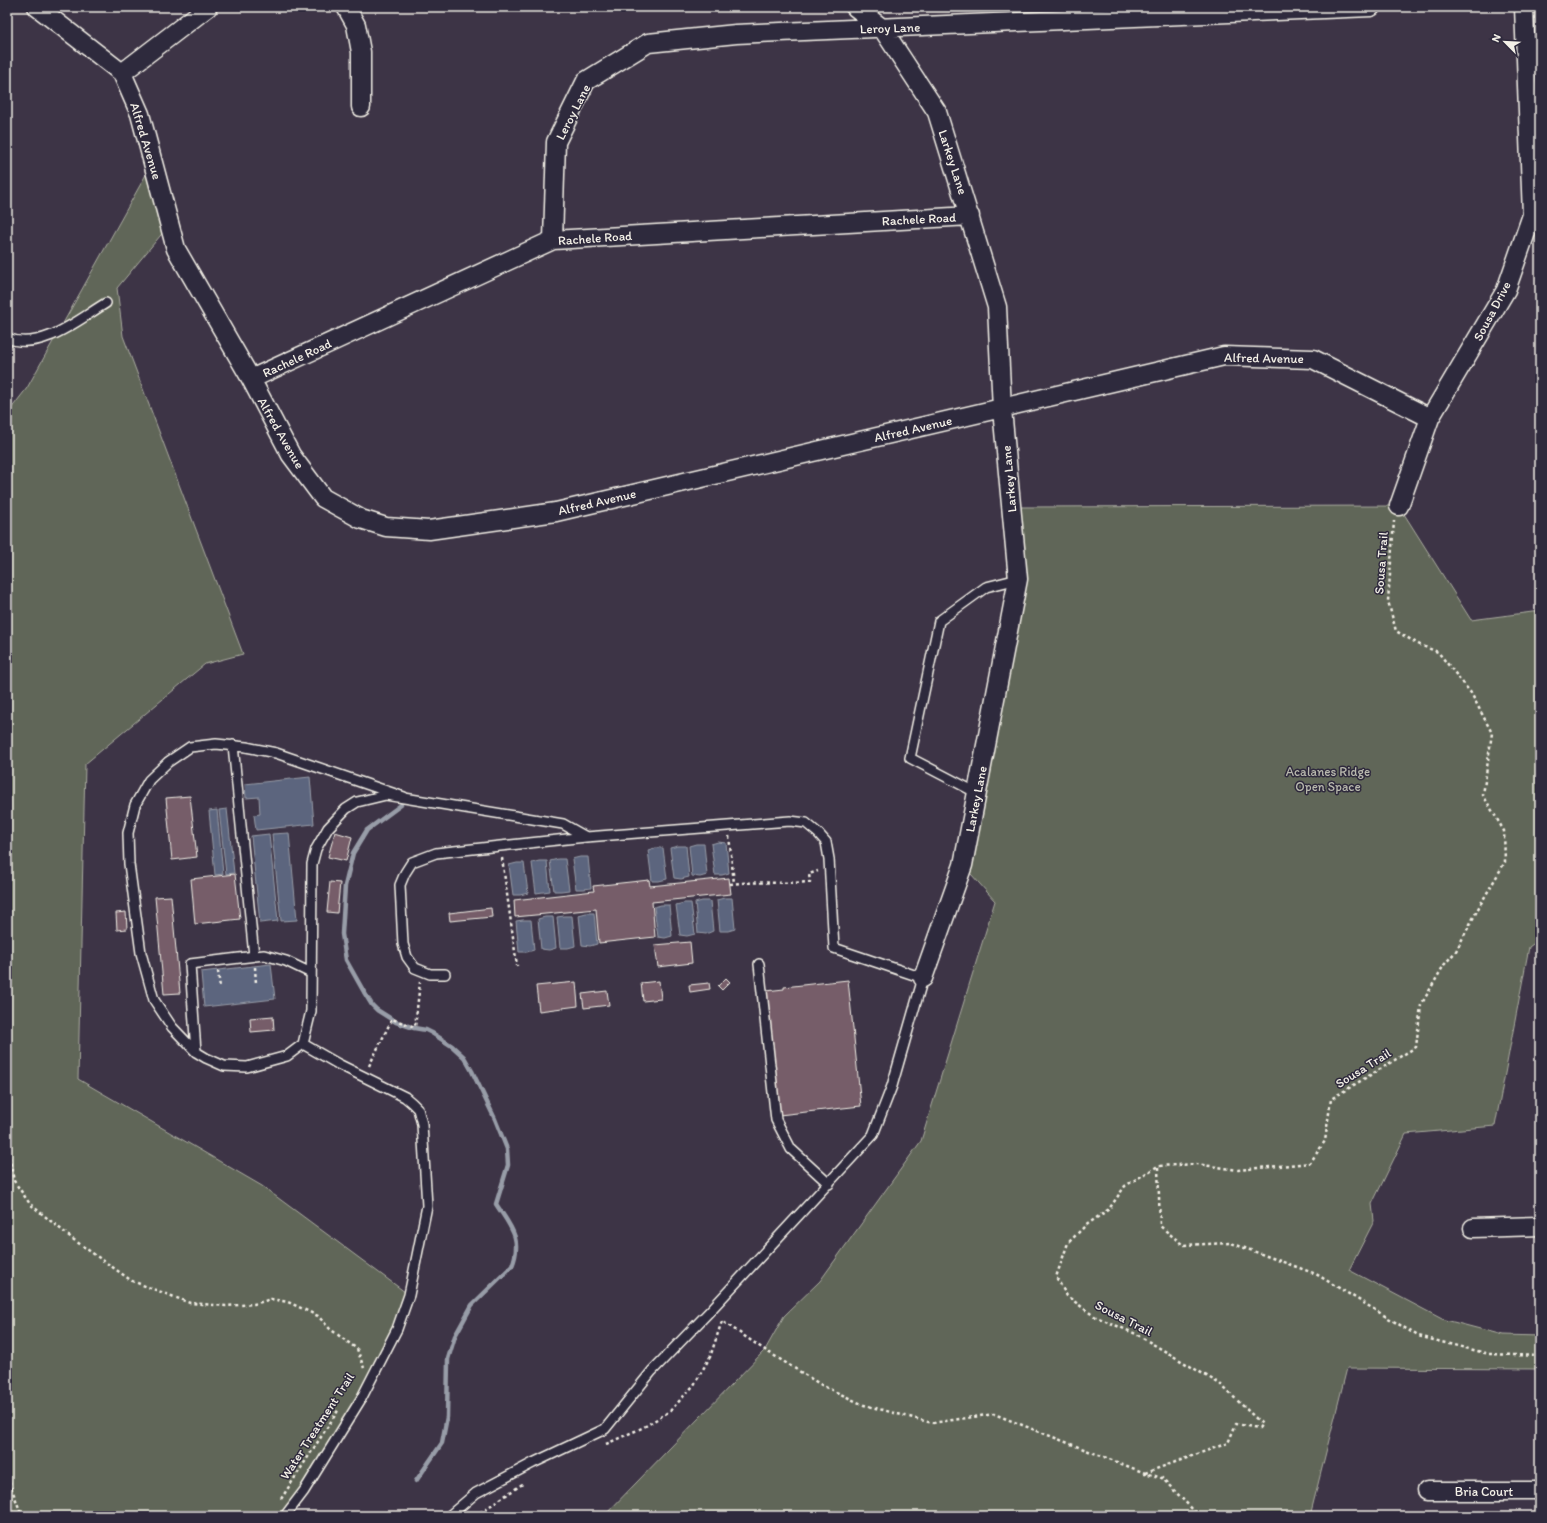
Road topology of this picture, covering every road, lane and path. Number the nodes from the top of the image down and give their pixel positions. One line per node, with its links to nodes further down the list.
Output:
1 (37, 7): 8 (street, Alfred Avenue)
2 (208, 7): 8 (street)
3 (346, 7): 9 (street)
4 (855, 7): 7 (street, Larkey Lane)
5 (1370, 7): 7 (street, Leroy Lane)
6 (1524, 7): 16 (street, Sousa Drive)
7 (882, 28): 10 (street, Larkey Lane); 11 (street, Leroy Lane)
8 (122, 73): 14 (street, Alfred Avenue)
9 (361, 107)
10 (970, 216): 11 (street, Rachele Road); 15 (street, Larkey Lane)
11 (553, 240): 14 (street, Rachele Road)
12 (106, 303): 13 (lane)
13 (7, 338)
14 (251, 379): 15 (street, Alfred Avenue)
15 (1002, 409): 16 (street, Alfred Avenue); 18 (street, Larkey Lane)
16 (1430, 418): 17 (street, Sousa Drive)
17 (1399, 506): 40 (path, Sousa Trail)
18 (1018, 579): 20 (street, Larkey Lane); 20 (lane)
19 (233, 745): 21 (lane); 28 (lane); 37 (lane)
20 (977, 793): 34 (street, Larkey Lane)
21 (404, 797): 23 (lane); 32 (lane)
22 (728, 826): 23 (lane); 25 (lane); 26 (path)
23 (586, 837): 24 (lane)
24 (500, 846): 30 (path); 31 (lane)
25 (830, 867): 26 (path); 34 (lane)
26 (734, 883): 27 (path)
27 (730, 884)
28 (254, 956): 32 (lane); 35 (path); 37 (lane)
29 (759, 964): 41 (lane)
30 (517, 966)
31 (422, 970): 33 (lane); 38 (path)
32 (311, 973): 36 (lane)
33 (445, 974)
34 (923, 978): 41 (lane)
35 (256, 984)
36 (302, 1044): 37 (lane); 38 (lane)
37 (196, 1052)
38 (363, 1077): 54 (lane)
39 (7, 1145): 46 (path, Water Treatment Trail)
40 (1158, 1166): 45 (path); 48 (path, Sousa Trail)
41 (829, 1184): 55 (lane)
42 (1540, 1226): 43 (street)
43 (1473, 1228)
44 (722, 1321): 48 (path)
45 (1540, 1356)
46 (363, 1374)
47 (340, 1407): 52 (path, Water Treatment Trail)
48 (1145, 1473): 56 (path)
49 (7, 1476): 53 (path)
50 (1427, 1491): 51 (street, Bria Court)
51 (1540, 1491)
52 (278, 1503)
53 (22, 1516)
54 (286, 1516)
55 (449, 1516)
56 (1199, 1516)

